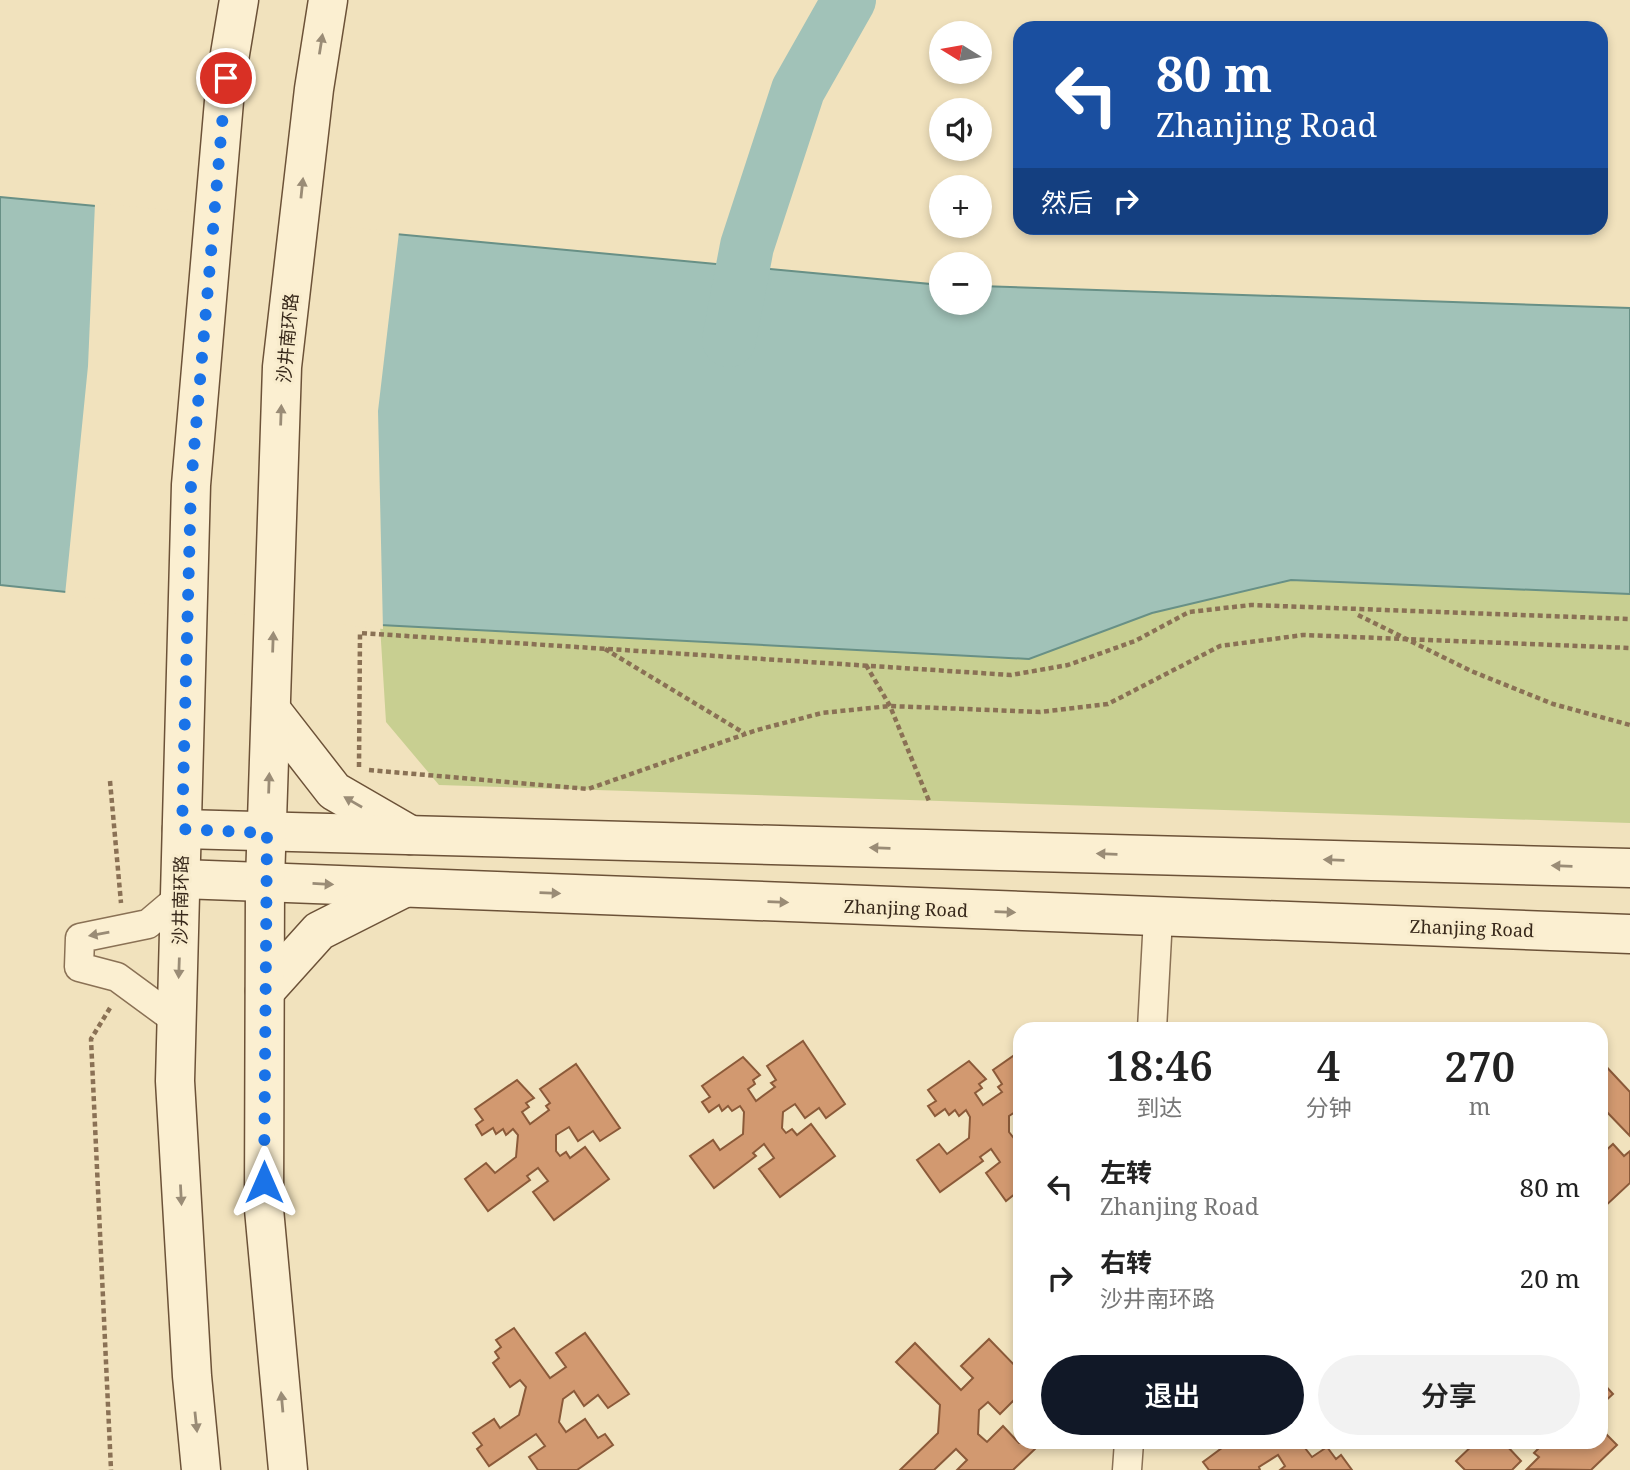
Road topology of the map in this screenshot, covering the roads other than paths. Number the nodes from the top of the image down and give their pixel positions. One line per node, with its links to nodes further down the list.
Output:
1 (239, 0): 4 (main road, 沙井南环路)
2 (328, 0): 3 (main road, 沙井南环路, one-way to 2)
3 (271, 710): 5 (main road, 沙井南环路, one-way to 3); 6 (main road, one-way to 3)
4 (182, 829): 5 (main road); 9 (main road, 沙井南环路)
5 (267, 833): 6 (main road); 8 (main road, 沙井南环路)
6 (412, 836): 7 (main road, one-way to 6)
7 (1630, 868)
8 (265, 881): 9 (main road, Zhanjing Road); 10 (main road, Zhanjing Road, one-way to 10); 13 (main road, 沙井南环路)
9 (181, 888): 14 (main road, 沙井南环路, one-way to 14); 14 (street, one-way to 14)
10 (405, 888): 11 (main road, Zhanjing Road, one-way to 11); 13 (main road)
11 (1158, 918): 12 (main road, Zhanjing Road); 15 (street)
12 (1630, 934)
13 (265, 991): 18 (main road, 沙井南环路, one-way to 13)
14 (177, 1021): 17 (main road, 沙井南环路, one-way to 17)
15 (1152, 1022)
16 (1129, 1449): 19 (street)
17 (201, 1470)
18 (288, 1470)
19 (1128, 1470)

